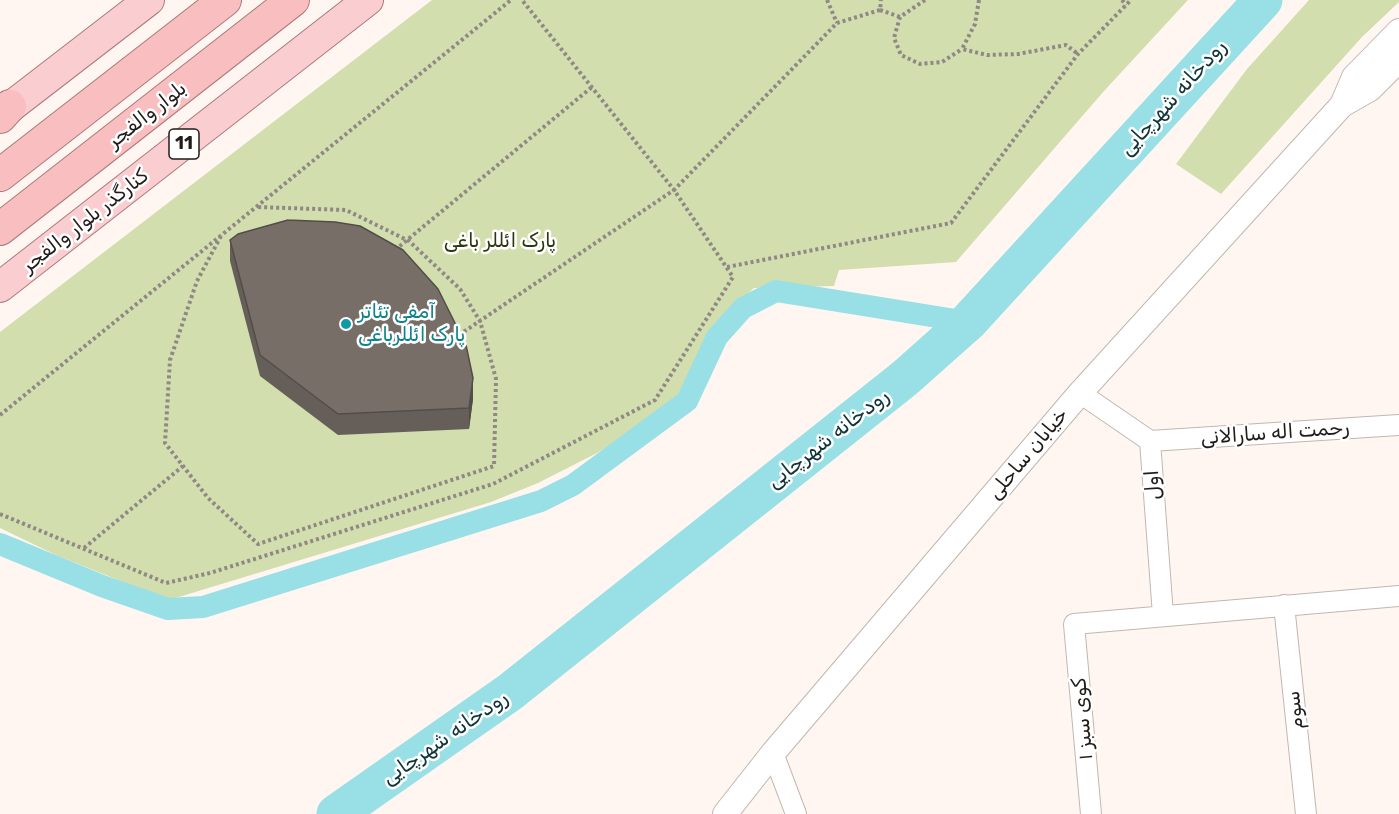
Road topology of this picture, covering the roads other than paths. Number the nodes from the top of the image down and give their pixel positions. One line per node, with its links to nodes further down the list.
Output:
1 (149, 0): 8 (main road)
2 (225, 0): 9 (highway)
3 (293, 0): 10 (highway, بلوار والفجر / 11)
4 (368, 0): 11 (main road, کنارگذر بلوار والفجر / 11)
5 (1399, 31): 7 (street, خیابان ساحلی)
6 (1399, 60): 7 (street, خیابان ساحلی)
7 (1342, 105): 12 (street, خیابان ساحلی)
8 (3, 113)
9 (0, 175)
10 (0, 230)
11 (0, 287)
12 (1080, 393): 14 (street, اول); 18 (street, خیابان ساحلی)
13 (1399, 425): 14 (street, رحمت اله سارالانی)
14 (1150, 441): 17 (street, اول)
15 (1399, 596): 16 (street)
16 (1284, 605): 17 (street); 22 (street, سوم)
17 (1163, 615): 21 (street, کوی سبز ۱)
18 (773, 753): 19 (street, خیابان ساحلی); 20 (street)
19 (725, 814)
20 (796, 814)
21 (1091, 814)
22 (1306, 814)

